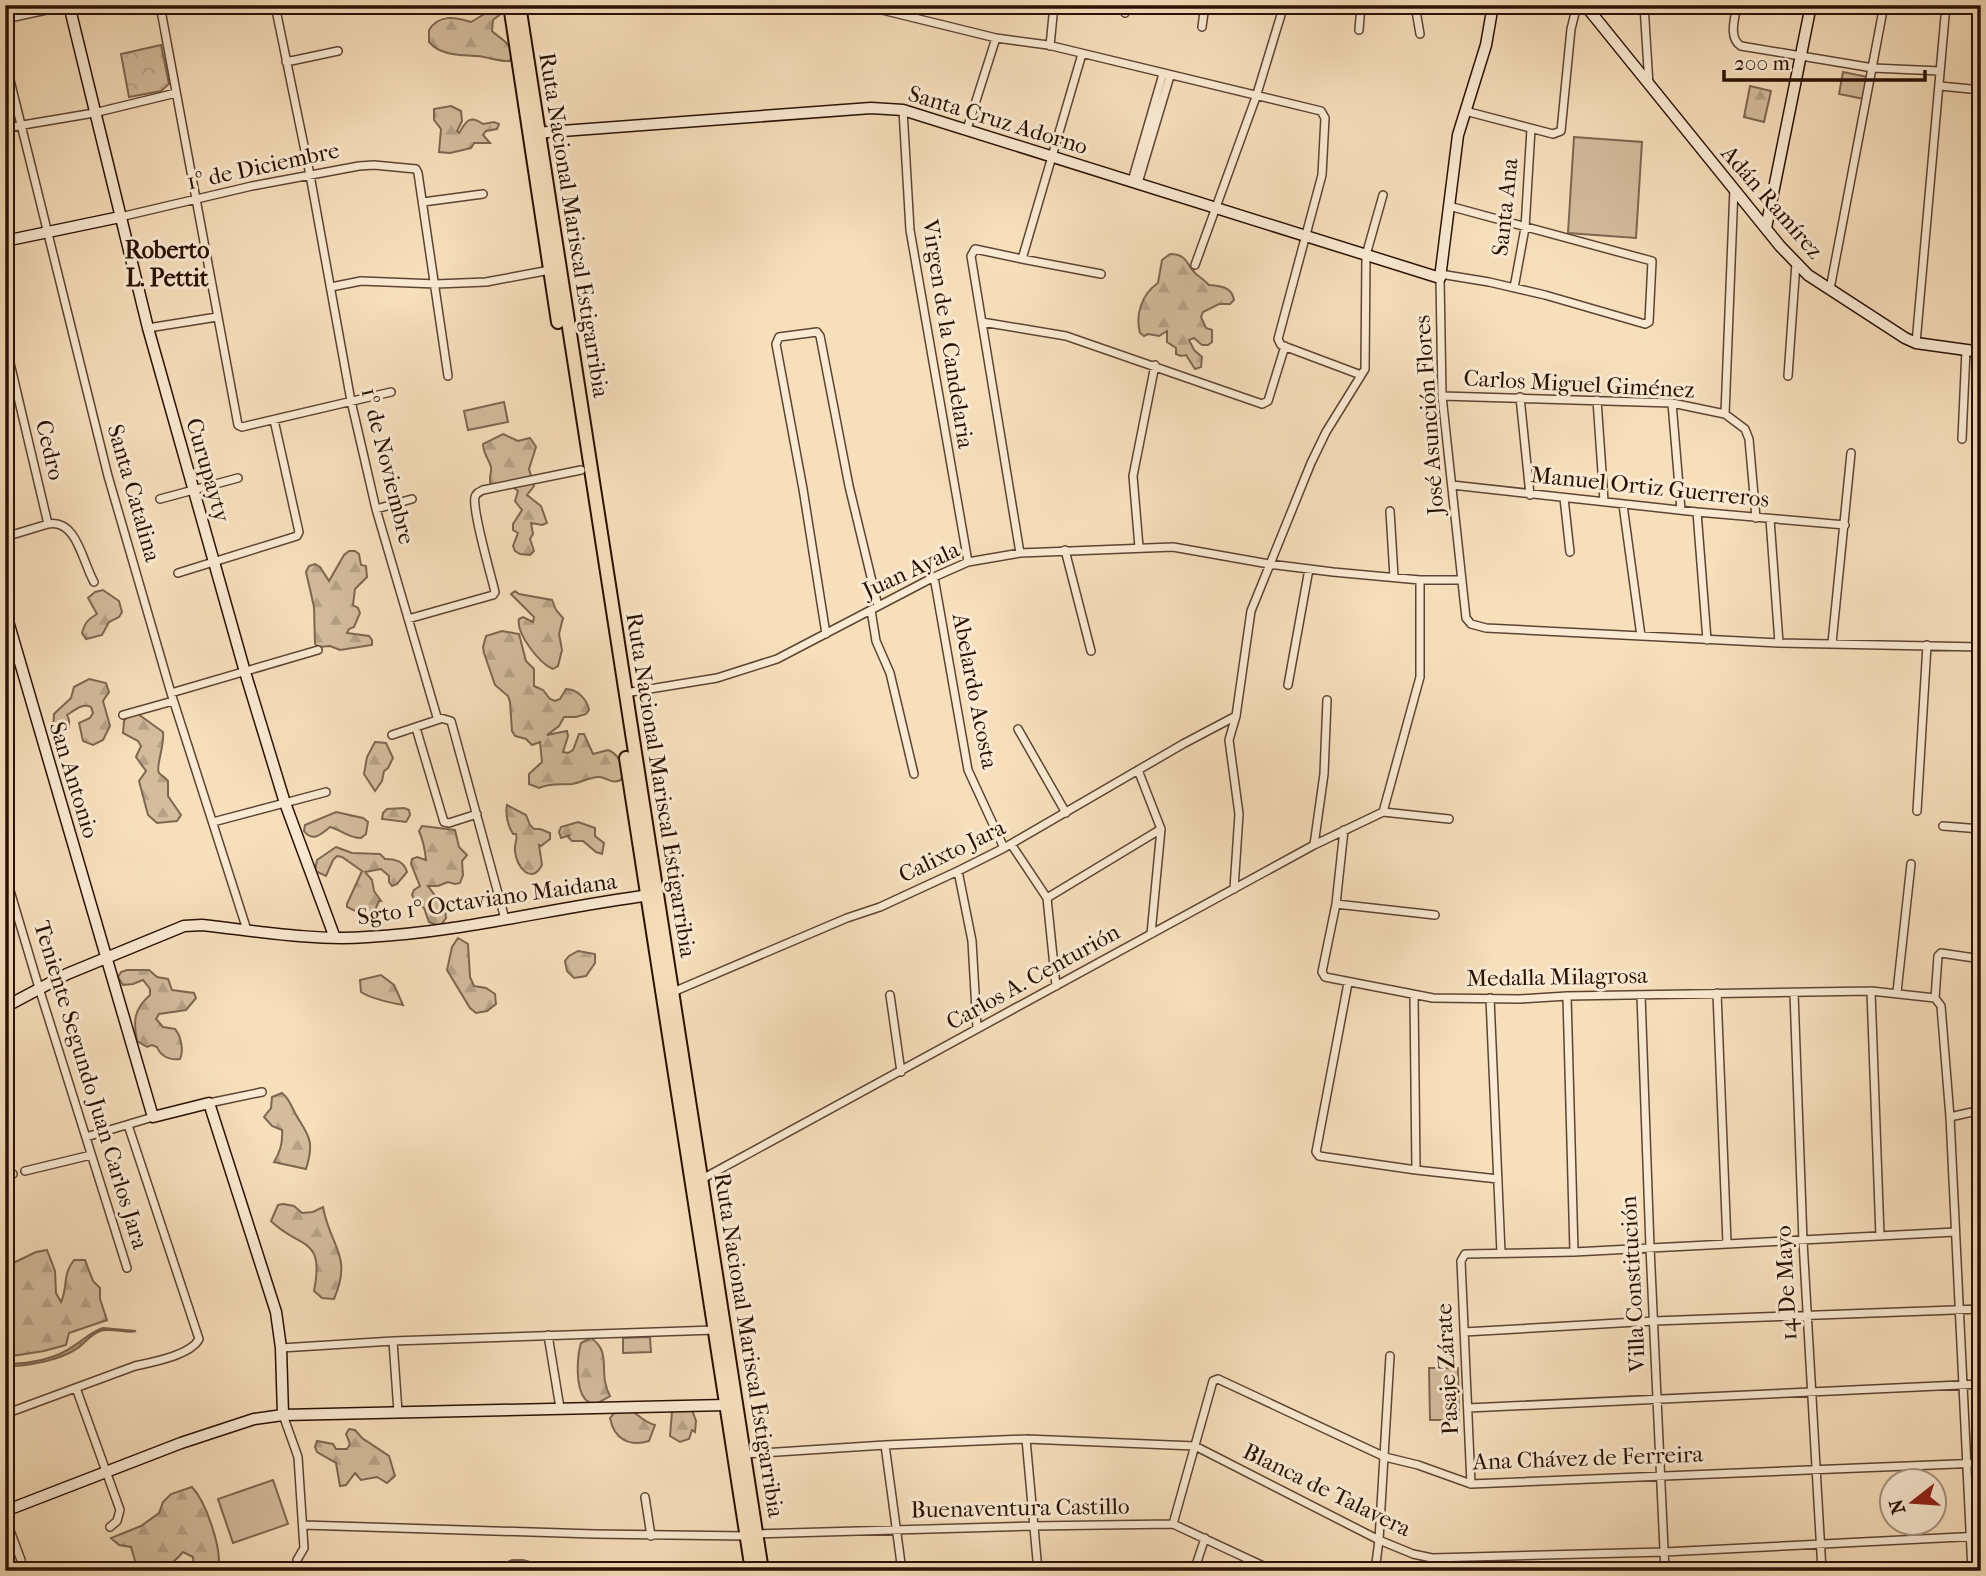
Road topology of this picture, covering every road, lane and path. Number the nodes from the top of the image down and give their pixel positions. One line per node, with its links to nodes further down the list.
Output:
1 (69, 5): 21 (street); 42 (street, Curupayty)
2 (160, 5): 38 (street)
3 (275, 5): 31 (street, 1º de Noviembre)
4 (510, 5): 47 (highway, Ruta Nacional Mariscal Estigarribia)
5 (519, 5): 47 (highway, Ruta Nacional Mariscal Estigarribia)
6 (1054, 5): 26 (street)
7 (1205, 5): 22 (street)
8 (1284, 5): 39 (street)
9 (1362, 5): 23 (street)
10 (1415, 5): 24 (street)
11 (1493, 5): 41 (street, José Asunción Flores)
12 (1577, 5): 46 (street)
13 (1584, 5): 35 (street, Adán Ramírez)
14 (1644, 5): 35 (street)
15 (1737, 5): 29 (street)
16 (1811, 5): 29 (street)
17 (1884, 5): 32 (street)
18 (1946, 6): 20 (street); 33 (street)
19 (870, 7): 25 (street)
20 (1981, 10)
21 (5, 19)
22 (1202, 27)
23 (1359, 30)
24 (1420, 34)
25 (996, 38): 26 (street); 45 (street)
26 (1050, 46): 28 (street)
27 (338, 51): 31 (street)
28 (1082, 54): 34 (street); 48 (street)
29 (1802, 57): 32 (street); 60 (street)
30 (5, 60): 43 (street, Santa Catalina)
31 (286, 62): 49 (street, 1º de Noviembre)
32 (1873, 68): 33 (street); 74 (street)
33 (1940, 71): 36 (street)
34 (1166, 75): 39 (street); 50 (street)
35 (1648, 85): 51 (street, Adán Ramírez)
36 (1940, 86): 37 (street); 79 (street)
37 (1981, 90)
38 (176, 93): 42 (street); 54 (street)
39 (1255, 97): 57 (street); 62 (street)
40 (903, 110): 45 (street, Santa Cruz Adorno); 47 (street, Santa Cruz Adorno); 121 (street, Virgen de la Candelaria)
41 (1465, 111): 46 (street); 56 (street, José Asunción Flores)
42 (94, 113): 43 (street); 58 (street, Curupayty)
43 (20, 124): 44 (street); 61 (street, Santa Catalina)
44 (5, 128)
45 (967, 129): 48 (street, Santa Cruz Adorno)
46 (1531, 129): 59 (street, Santa Ana)
47 (534, 133): 68 (highway, Ruta Nacional Mariscal Estigarribia); 145 (highway, Ruta Nacional Mariscal Estigarribia)
48 (1053, 156): 50 (street, Santa Cruz Adorno); 65 (street)
49 (310, 175): 54 (street, 1º de Diciembre); 55 (street, 1º de Diciembre); 72 (street, 1º de Noviembre)
50 (1135, 182): 57 (street, Santa Cruz Adorno)
51 (1734, 187): 60 (street, Adán Ramírez); 93 (street)
52 (483, 194): 55 (street)
53 (1383, 195): 64 (street)
54 (196, 199): 58 (street, 1º de Diciembre); 75 (street)
55 (423, 202): 71 (street)
56 (1449, 206): 59 (street); 70 (street, José Asunción Flores)
57 (1216, 207): 62 (street, Santa Cruz Adorno); 67 (street)
58 (120, 216): 61 (street); 77 (street, Curupayty)
59 (1525, 228): 73 (street, Santa Ana); 73 (street)
60 (1766, 229): 66 (street, Adán Ramírez)
61 (47, 232): 63 (street); 146 (street, Santa Catalina)
62 (1305, 234): 64 (street, Santa Cruz Adorno); 80 (street)
63 (5, 242)
64 (1366, 255): 70 (street, Santa Cruz Adorno); 84 (street)
65 (1022, 259): 69 (street); 76 (street)
66 (1796, 263): 74 (street, Adán Ramírez); 86 (street)
67 (1195, 265)
68 (550, 270): 71 (street); 97 (highway, Ruta Nacional Mariscal Estigarribia)
69 (1101, 274)
70 (1440, 276): 73 (street); 88 (street, José Asunción Flores)
71 (436, 284): 72 (street); 85 (street)
72 (331, 287): 91 (street, 1º de Noviembre)
73 (1514, 288)
74 (1830, 289): 79 (street, Adán Ramírez)
75 (217, 317): 77 (street); 94 (street)
76 (982, 322): 83 (street); 119 (street)
77 (148, 328): 100 (street, Curupayty)
78 (5, 341): 113 (street, Cedro)
79 (1916, 343): 81 (street, Adán Ramírez)
80 (1284, 346): 83 (street); 84 (street)
81 (1966, 350): 82 (street, Adán Ramírez); 95 (street)
82 (1981, 352)
83 (1155, 365): 116 (street)
84 (1362, 375): 122 (street)
85 (448, 376)
86 (1788, 376)
87 (391, 392): 91 (street)
88 (1442, 396): 89 (street, Carlos Miguel Giménez); 99 (street, José Asunción Flores)
89 (1520, 397): 90 (street, Carlos Miguel Giménez); 101 (street)
90 (1597, 400): 92 (street, Carlos Miguel Giménez); 105 (street)
91 (351, 401): 94 (street); 107 (street, 1º de Noviembre)
92 (1672, 403): 93 (street, Carlos Miguel Giménez); 108 (street)
93 (1725, 414): 111 (street, Carlos Miguel Giménez)
94 (274, 420): 120 (street)
95 (1962, 439)
96 (1851, 453): 114 (street)
97 (581, 470): 133 (street); 174 (highway, Ruta Nacional Mariscal Estigarribia)
98 (238, 478): 100 (street)
99 (1452, 485): 101 (street, Manuel Ortiz Guerreros); 128 (street, José Asunción Flores)
100 (193, 490): 103 (street); 120 (street, Curupayty)
101 (1530, 495): 102 (street, Manuel Ortiz Guerreros)
102 (1564, 498): 105 (street, Manuel Ortiz Guerreros); 118 (street)
103 (160, 499)
104 (412, 499): 107 (street)
105 (1604, 501): 106 (street, Manuel Ortiz Guerreros)
106 (1623, 505): 108 (street, Manuel Ortiz Guerreros); 135 (street)
107 (376, 509): 133 (street, 1º de Noviembre)
108 (1681, 510): 110 (street, Manuel Ortiz Guerreros)
109 (1390, 511): 126 (street)
110 (1697, 512): 111 (street, Manuel Ortiz Guerreros); 136 (street)
111 (1756, 517): 112 (street, Manuel Ortiz Guerreros)
112 (1770, 519): 114 (street, Manuel Ortiz Guerreros); 137 (street)
113 (48, 524): 115 (street); 129 (street)
114 (1845, 526): 138 (street)
115 (5, 537)
116 (1139, 547): 117 (street, Juan Ayala); 122 (street, Juan Ayala)
117 (1065, 550): 119 (street, Juan Ayala); 142 (street)
118 (1570, 552)
119 (1020, 553): 121 (street, Juan Ayala)
120 (214, 562): 124 (street); 143 (street, Curupayty)
121 (968, 562): 125 (street, Juan Ayala)
122 (1269, 564): 123 (street, Juan Ayala); 149 (street)
123 (1309, 569): 126 (street, Juan Ayala); 144 (street)
124 (178, 573)
125 (934, 577): 130 (street, Juan Ayala); 169 (street, Abelardo Acosta)
126 (1394, 578): 127 (street, Juan Ayala)
127 (1420, 580): 128 (street, Juan Ayala); 159 (street)
128 (1462, 580): 135 (street, José Asunción Flores)
129 (94, 582)
130 (878, 606): 131 (street, Juan Ayala); 134 (street)
131 (871, 610): 134 (street, Juan Ayala); 155 (street)
132 (5, 611): 182 (street, San Antonio)
133 (408, 619): 150 (street, 1º de Noviembre)
134 (826, 634): 145 (street, Juan Ayala)
135 (1641, 636): 136 (street)
136 (1707, 640): 137 (street)
137 (1779, 643): 138 (street)
138 (1832, 643): 139 (street)
139 (1927, 645): 140 (street); 158 (street)
140 (1981, 648)
141 (318, 650): 143 (street)
142 (1091, 651)
143 (245, 672): 146 (street); 157 (street, Curupayty)
144 (1288, 685)
145 (625, 693): 174 (highway, Ruta Nacional Mariscal Estigarribia)
146 (172, 697): 148 (street); 163 (street, Santa Catalina)
147 (1327, 700): 168 (street)
148 (123, 715)
149 (1236, 716): 154 (street, Calixto Jara); 173 (street)
150 (440, 719): 151 (street); 161 (street, 1º de Noviembre)
151 (416, 728): 153 (street); 161 (street)
152 (1018, 729): 160 (street)
153 (392, 735)
154 (1139, 770): 160 (street, Calixto Jara); 165 (street)
155 (914, 774)
156 (326, 792): 157 (street)
157 (285, 803): 163 (street); 181 (street, Curupayty)
158 (1917, 811)
159 (1383, 812): 162 (street); 167 (street, Carlos A. Centurión)
160 (1066, 813): 169 (street, Calixto Jara)
161 (477, 814): 178 (street, 1º de Noviembre)
162 (1449, 818)
163 (214, 822): 179 (street, Santa Catalina)
164 (1943, 826): 166 (street)
165 (1161, 829): 175 (street); 180 (street)
166 (1981, 829)
167 (1344, 830): 168 (street, Carlos A. Centurión); 176 (street, Medalla Milagrosa)
168 (1314, 845): 173 (street, Carlos A. Centurión)
169 (1007, 846): 171 (street, Calixto Jara); 175 (street)
170 (1910, 864): 189 (street)
171 (958, 871): 188 (street, Calixto Jara); 199 (street)
172 (5, 874): 186 (street, Teniente Segundo Juan Carlos Jara)
173 (1234, 889): 180 (street, Carlos A. Centurión)
174 (652, 895): 178 (street, Sgto 1° Octaviano Maidana); 188 (highway, Ruta Nacional Mariscal Estigarribia); 225 (highway, Ruta Nacional Mariscal Estigarribia)
175 (1047, 898): 185 (street)
176 (1336, 904): 177 (street); 184 (street, Medalla Milagrosa)
177 (1435, 915)
178 (505, 919): 181 (street, Sgto 1° Octaviano Maidana)
179 (247, 930): 181 (street, Sgto 1° Octaviano Maidana); 182 (street, Sgto 1° Octaviano Maidana)
180 (1151, 934): 185 (street, Carlos A. Centurión)
181 (335, 938)
182 (106, 959): 186 (street, Sgto 1° Octaviano Maidana); 204 (street, San Antonio)
183 (1981, 959): 197 (street)
184 (1348, 983): 193 (street, Medalla Milagrosa); 209 (street)
185 (1056, 986): 199 (street, Carlos A. Centurión)
186 (38, 988): 198 (street, Sgto 1° Octaviano Maidana); 207 (street, Teniente Segundo Juan Carlos Jara)
187 (1871, 991): 189 (street, Medalla Milagrosa); 191 (street, Medalla Milagrosa); 214 (street)
188 (673, 992): 211 (highway, Ruta Nacional Mariscal Estigarribia)
189 (1897, 992): 197 (street, Medalla Milagrosa)
190 (1717, 993): 191 (street, Medalla Milagrosa); 194 (street, Medalla Milagrosa); 216 (street)
191 (1794, 993): 215 (street, 14 De Mayo)
192 (890, 995): 200 (street)
193 (1414, 995): 196 (street, Medalla Milagrosa); 209 (street)
194 (1641, 995): 195 (street, Medalla Milagrosa); 217 (street, Villa Constitución)
195 (1567, 996): 196 (street, Medalla Milagrosa); 218 (street)
196 (1490, 998): 212 (street)
197 (1937, 1000): 205 (street)
198 (5, 1007)
199 (977, 1028): 200 (street, Carlos A. Centurión)
200 (901, 1072): 211 (street, Carlos A. Centurión)
201 (262, 1092): 202 (street)
202 (209, 1103): 204 (street); 229 (street)
203 (1981, 1110): 205 (street)
204 (153, 1117): 206 (street)
205 (1950, 1117): 213 (street)
206 (128, 1125): 207 (street); 233 (street)
207 (86, 1137): 208 (street, Teniente Segundo Juan Carlos Jara)
208 (91, 1156): 210 (street); 220 (street, Teniente Segundo Juan Carlos Jara)
209 (1416, 1170): 212 (street)
210 (24, 1171)
211 (702, 1179): 245 (highway, Ruta Nacional Mariscal Estigarribia)
212 (1498, 1179): 219 (street)
213 (1955, 1232): 214 (street); 222 (street)
214 (1880, 1236): 215 (street)
215 (1803, 1241): 216 (street); 223 (street, 14 De Mayo)
216 (1727, 1243): 217 (street)
217 (1650, 1247): 218 (street); 224 (street, Villa Constitución)
218 (1574, 1252): 219 (street)
219 (1501, 1253): 226 (street, Pasaje Zárate)
220 (127, 1268)
221 (1981, 1309): 222 (street)
222 (1959, 1310): 223 (street); 232 (street)
223 (1807, 1317): 224 (street); 234 (street, 14 De Mayo)
224 (1654, 1321): 226 (street); 235 (street, Villa Constitución)
225 (715, 1330): 227 (street); 236 (highway, Ruta Nacional Mariscal Estigarribia)
226 (1464, 1332): 238 (street, Pasaje Zárate)
227 (548, 1335): 228 (street); 237 (street)
228 (393, 1341): 229 (street); 239 (street)
229 (281, 1348): 241 (street)
230 (1390, 1356): 246 (street)
231 (1981, 1384): 232 (street)
232 (1963, 1385): 234 (street); 248 (street)
233 (76, 1388): 240 (street); 250 (street)
234 (1812, 1392): 235 (street); 249 (street, 14 De Mayo)
235 (1658, 1400): 238 (street); 251 (street, Villa Constitución)
236 (726, 1405): 237 (street); 261 (highway, Ruta Nacional Mariscal Estigarribia)
237 (560, 1408): 239 (street)
238 (1468, 1408): 252 (street, Pasaje Zárate)
239 (398, 1412): 241 (street)
240 (5, 1414)
241 (283, 1415): 250 (street); 257 (street)
242 (1026, 1439): 243 (street, Blanca de Talavera); 244 (street, Blanca de Talavera); 258 (street)
243 (885, 1445): 245 (street, Blanca de Talavera); 260 (street)
244 (1195, 1446): 246 (street, Ana Chávez de Ferreira); 256 (street); 266 (street, Blanca de Talavera)
245 (744, 1454): 261 (highway, Ruta Nacional Mariscal Estigarribia)
246 (1385, 1457): 252 (street, Ana Chávez de Ferreira); 266 (street)
247 (1981, 1462): 248 (street, Ana Chávez de Ferreira)
248 (1966, 1463): 249 (street, Ana Chávez de Ferreira); 264 (street)
249 (1816, 1469): 251 (street, Ana Chávez de Ferreira); 267 (street, 14 De Mayo)
250 (106, 1473): 254 (street); 259 (street)
251 (1661, 1476): 252 (street, Ana Chávez de Ferreira); 268 (street, Villa Constitución)
252 (1471, 1484)
253 (645, 1497): 262 (street)
254 (5, 1510)
255 (5, 1517): 269 (street)
256 (1173, 1524): 258 (street, Buenaventura Castillo); 265 (street, Buenaventura Castillo)
257 (303, 1525): 262 (street, Buenaventura Castillo); 270 (street)
258 (1032, 1526): 260 (street, Buenaventura Castillo); 274 (street)
259 (110, 1527)
260 (896, 1531): 261 (street, Buenaventura Castillo); 273 (street)
261 (751, 1535): 262 (street, Buenaventura Castillo); 271 (highway, Ruta Nacional Mariscal Estigarribia); 272 (highway, Ruta Nacional Mariscal Estigarribia)
262 (651, 1536)
263 (1981, 1536): 264 (street, Blanca de Talavera)
264 (1970, 1537): 267 (street, Blanca de Talavera); 280 (street)
265 (1205, 1538): 275 (street); 276 (street, Buenaventura Castillo)
266 (1379, 1540): 268 (street, Blanca de Talavera); 277 (street)
267 (1820, 1545): 268 (street, Blanca de Talavera); 279 (street, 14 De Mayo)
268 (1664, 1552): 278 (street, Villa Constitución)
269 (21, 1560)
270 (298, 1571)
271 (752, 1571)
272 (762, 1571)
273 (902, 1571)
274 (1038, 1571)
275 (1194, 1571)
276 (1274, 1571)
277 (1374, 1571)
278 (1665, 1571)
279 (1822, 1571)
280 (1972, 1571)

